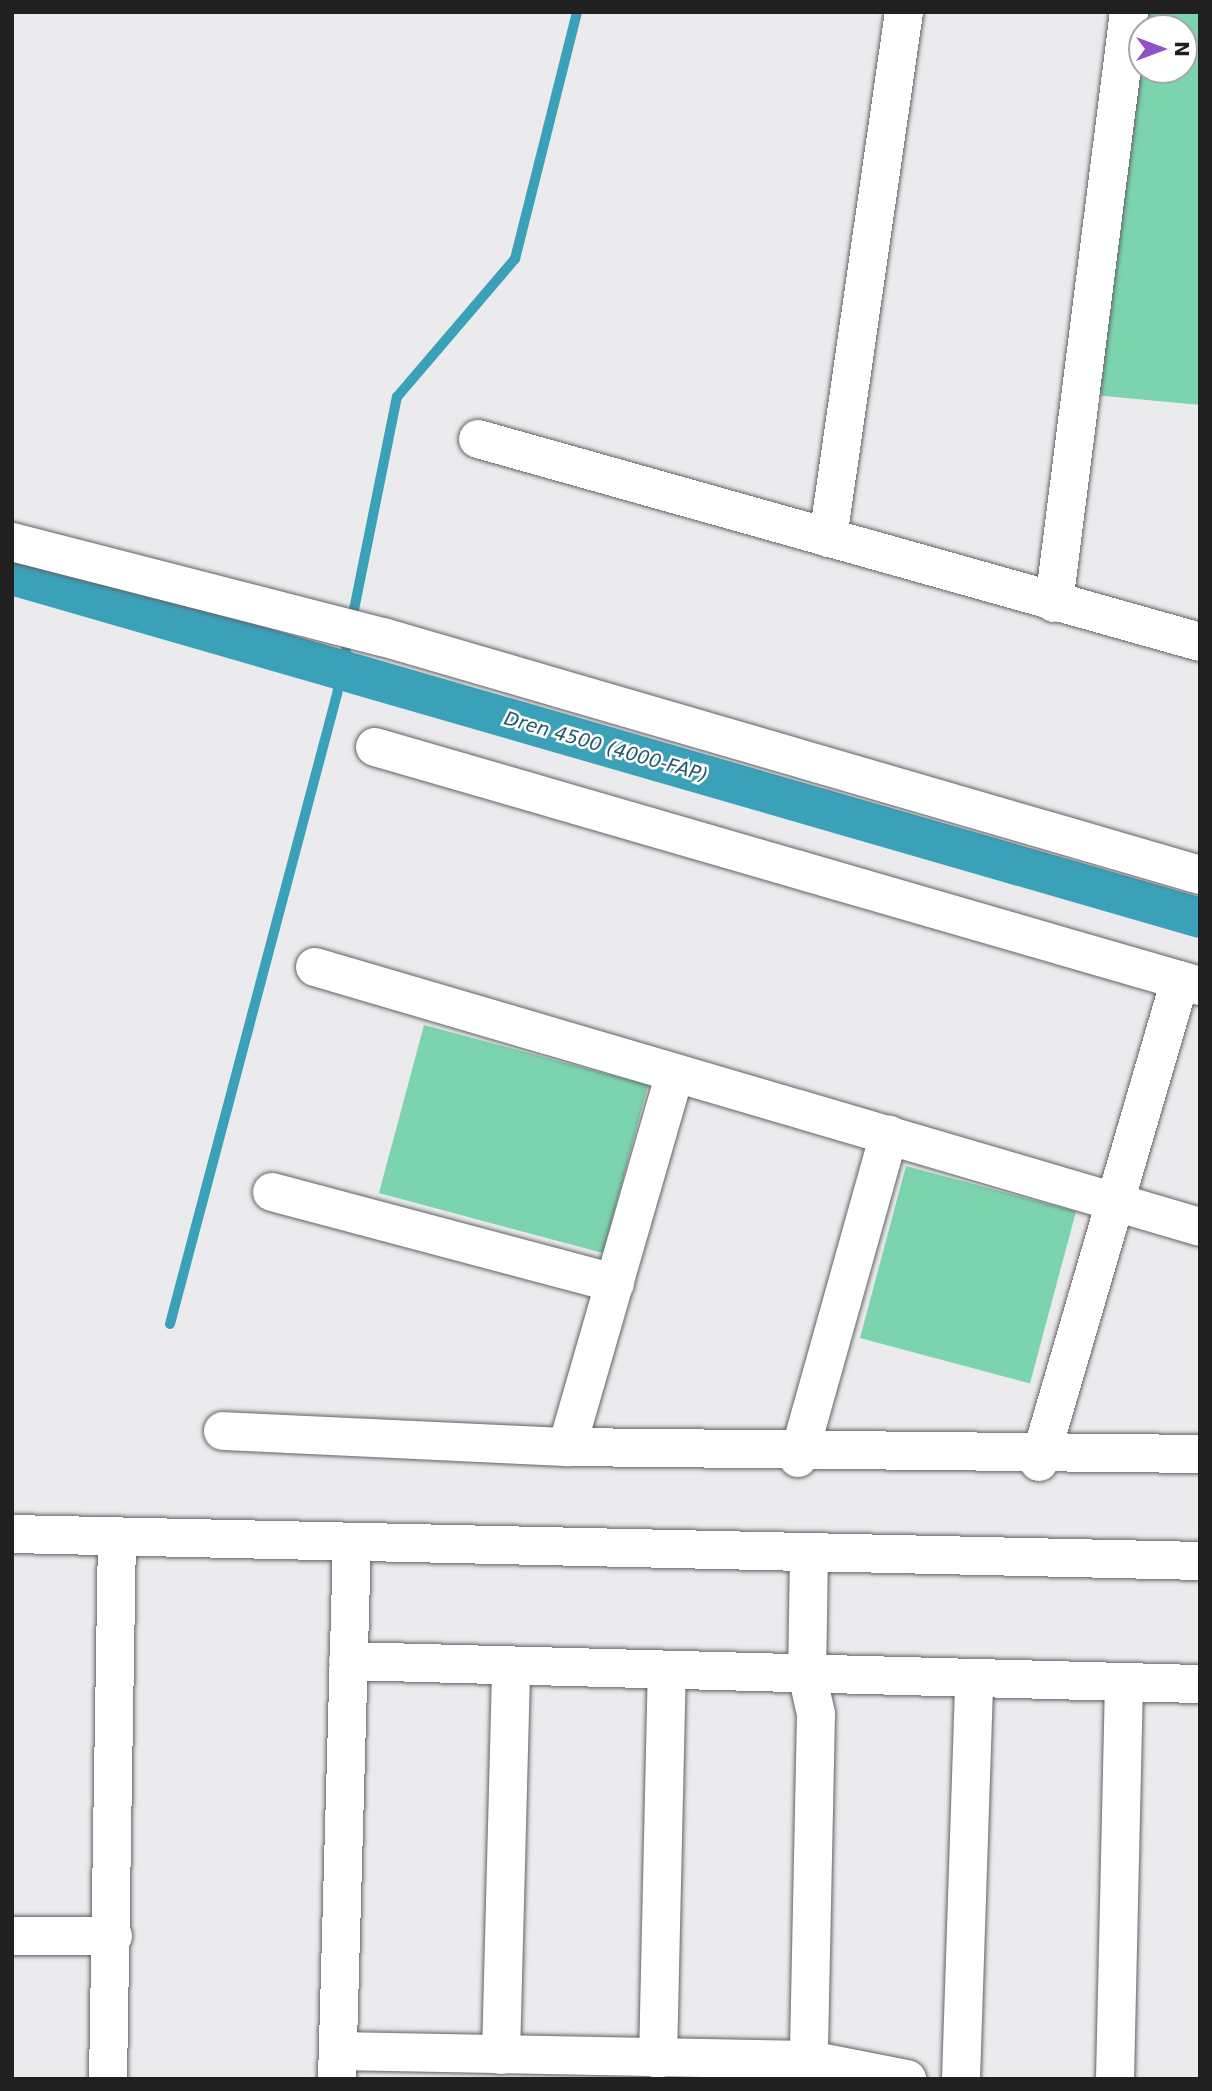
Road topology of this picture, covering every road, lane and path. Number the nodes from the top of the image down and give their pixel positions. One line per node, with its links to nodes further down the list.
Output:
1 (904, 12): 4 (street)
2 (1129, 12): 6 (street)
3 (478, 439): 4 (street)
4 (828, 538): 6 (street)
5 (12, 542): 9 (street)
6 (1054, 603): 7 (street)
7 (1200, 642)
8 (375, 747): 11 (street)
9 (1200, 875)
10 (315, 967): 12 (street)
11 (1190, 983): 15 (street)
12 (675, 1073): 13 (street); 17 (street)
13 (889, 1135): 15 (street); 20 (street)
14 (272, 1192): 17 (street)
15 (1115, 1202): 16 (street); 22 (street)
16 (1200, 1227)
17 (615, 1283): 19 (street)
18 (223, 1431): 19 (street)
19 (567, 1447): 20 (street)
20 (799, 1454): 22 (street)
21 (1200, 1454): 22 (street)
22 (1040, 1457)
23 (12, 1534): 24 (street)
24 (117, 1537): 25 (street); 36 (street)
25 (352, 1544): 26 (street); 28 (street)
26 (809, 1553): 27 (street); 31 (street)
27 (1200, 1561)
28 (348, 1661): 29 (street); 40 (street)
29 (512, 1666): 30 (street); 37 (street)
30 (667, 1670): 31 (street); 38 (street)
31 (807, 1674): 32 (street); 39 (street)
32 (974, 1678): 33 (street); 44 (street)
33 (1124, 1682): 34 (street); 45 (street)
34 (1200, 1684)
35 (12, 1936): 36 (street)
36 (113, 1936): 42 (street)
37 (501, 2055): 38 (street); 40 (street)
38 (658, 2059): 41 (street)
39 (809, 2060): 41 (street); 43 (street)
40 (337, 2065)
41 (722, 2070)
42 (108, 2079)
43 (907, 2079)
44 (961, 2079)
45 (1115, 2079)

